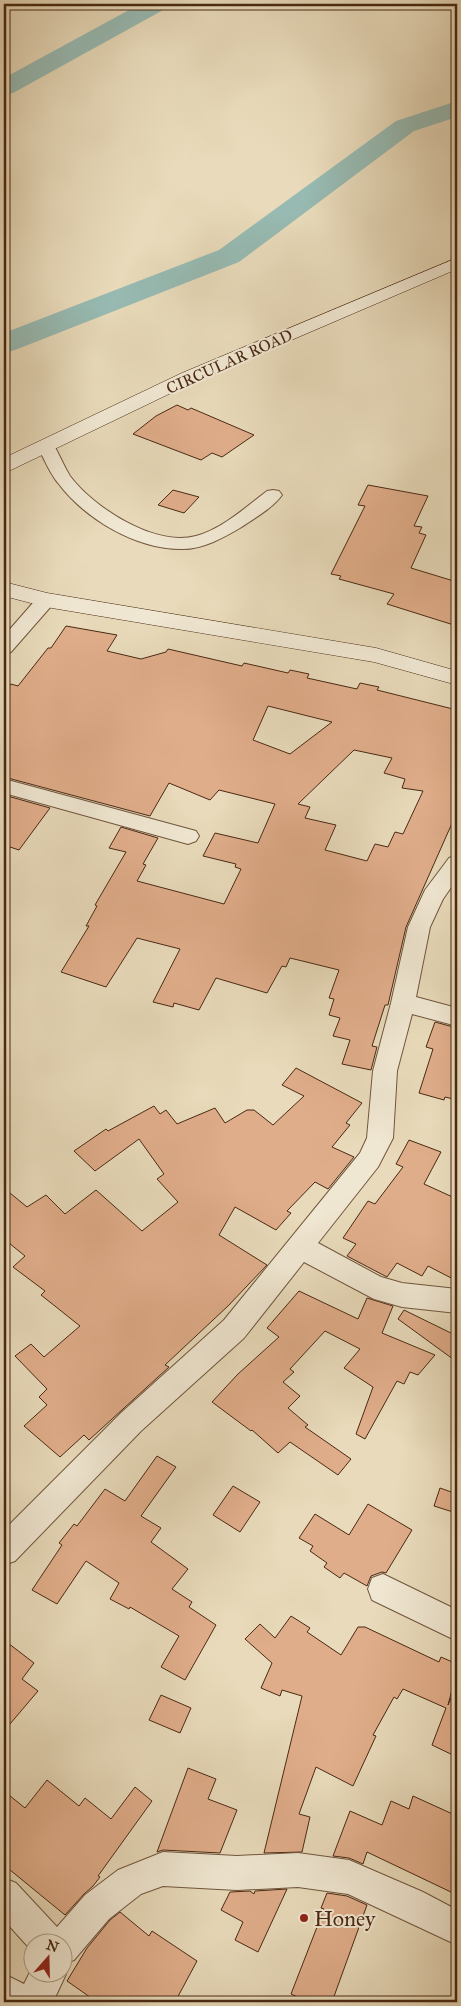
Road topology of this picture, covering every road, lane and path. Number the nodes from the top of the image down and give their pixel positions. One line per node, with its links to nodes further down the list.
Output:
1 (10, 4): 2 (street)
2 (4, 7)
3 (457, 263): 4 (main road, CIRCULAR ROAD)
4 (46, 446): 5 (main road, CIRCULAR ROAD); 6 (street)
5 (4, 466)
6 (273, 495)
7 (6, 591): 8 (main road)
8 (46, 600): 9 (street); 10 (main road)
9 (4, 648)
10 (457, 678)
11 (4, 786): 12 (street)
12 (188, 836)
13 (457, 863): 14 (street)
14 (403, 1003): 15 (street); 16 (street)
15 (457, 1018)
16 (301, 1247): 17 (street); 18 (street)
17 (457, 1301)
18 (4, 1551)
19 (383, 1589): 20 (street)
20 (457, 1626)
21 (4, 1895): 23 (street)
22 (457, 1928): 24 (street)
23 (41, 1934)
24 (72, 1936)
25 (43, 1984): 28 (street)
26 (4, 1992): 27 (street)
27 (21, 2002)
28 (34, 2002)

